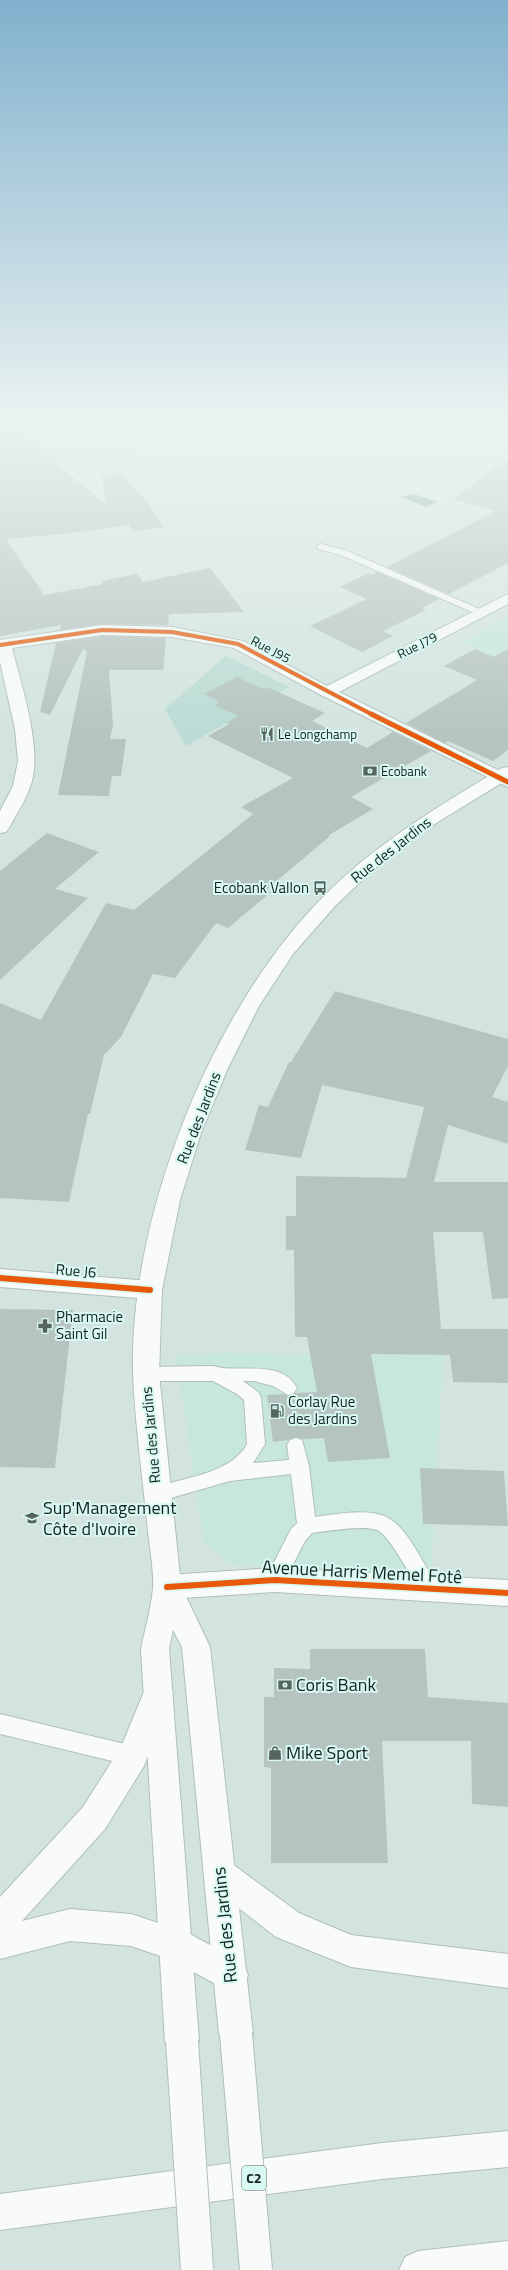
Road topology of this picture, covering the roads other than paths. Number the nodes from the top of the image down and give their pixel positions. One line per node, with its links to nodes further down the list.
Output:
1 (321, 547): 3 (lane)
2 (508, 598): 3 (main road, Rue J79)
3 (481, 612): 5 (main road, Rue J79)
4 (2, 645): 5 (main road, Rue J95); 7 (main road, Rue J95)
5 (327, 692): 6 (main road, Rue J95)
6 (505, 777): 9 (main road, Rue des Jardins)
7 (0, 828)
8 (0, 1278): 9 (main road, Rue J6)
9 (150, 1290): 11 (main road, Rue des Jardins)
10 (213, 1373): 11 (lane); 12 (lane); 15 (lane)
11 (146, 1374): 16 (main road, Rue des Jardins)
12 (288, 1388)
13 (296, 1445): 14 (lane)
14 (300, 1466): 15 (lane); 17 (lane)
15 (230, 1473): 16 (lane)
16 (157, 1494): 19 (main road, Rue des Jardins)
17 (307, 1526): 18 (lane); 20 (lane)
18 (275, 1580): 19 (main road, Avenue Harris Memel Fotê); 20 (main road, Avenue Harris Memel Fotê)
19 (167, 1587): 22 (main road, Rue des Jardins); 25 (main road, Rue des Jardins)
20 (429, 1590): 21 (main road, Avenue Harris Memel Fotê)
21 (508, 1593)
22 (158, 1692): 24 (main road); 28 (main road, Rue des Jardins)
23 (0, 1724): 24 (lane)
24 (133, 1756): 26 (main road)
25 (220, 1874): 29 (main road); 30 (main road, Rue des Jardins)
26 (0, 1921)
27 (0, 1943): 28 (main road)
28 (176, 1945): 30 (main road); 34 (main road, Rue des Jardins, bridge)
29 (508, 1971)
30 (231, 1975): 35 (main road, Rue des Jardins, bridge)
31 (508, 2149): 32 (main road, C2)
32 (0, 2212)
33 (508, 2260): 36 (main road)
34 (197, 2270)
35 (256, 2270)
36 (418, 2270)

